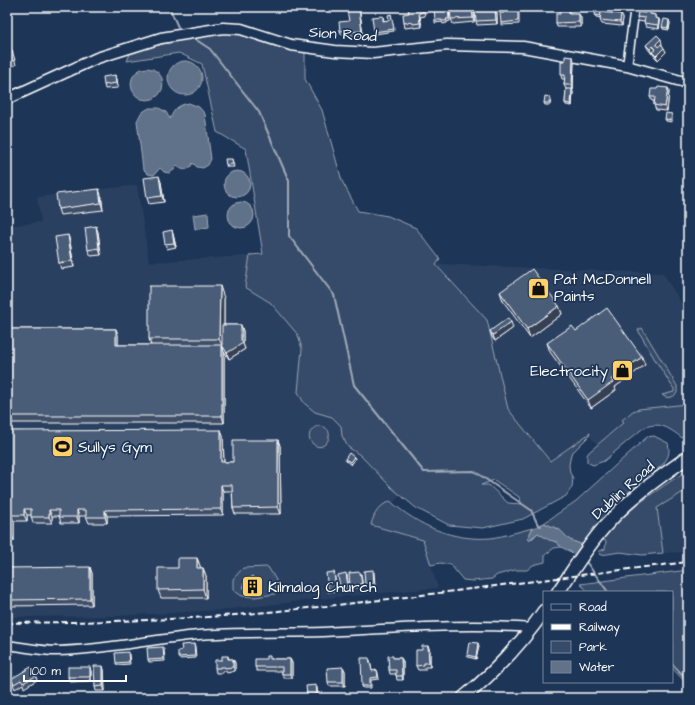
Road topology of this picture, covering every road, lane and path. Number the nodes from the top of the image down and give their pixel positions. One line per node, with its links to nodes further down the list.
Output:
1 (635, 7): 2 (street)
2 (627, 66): 3 (street, Sion Road); 4 (street, Sion Road)
3 (688, 83)
4 (7, 99)
5 (688, 457): 6 (main road, Dublin Road)
6 (559, 591)
7 (543, 612): 8 (main road)
8 (532, 628): 9 (street); 10 (main road)
9 (7, 645)
10 (463, 698)

